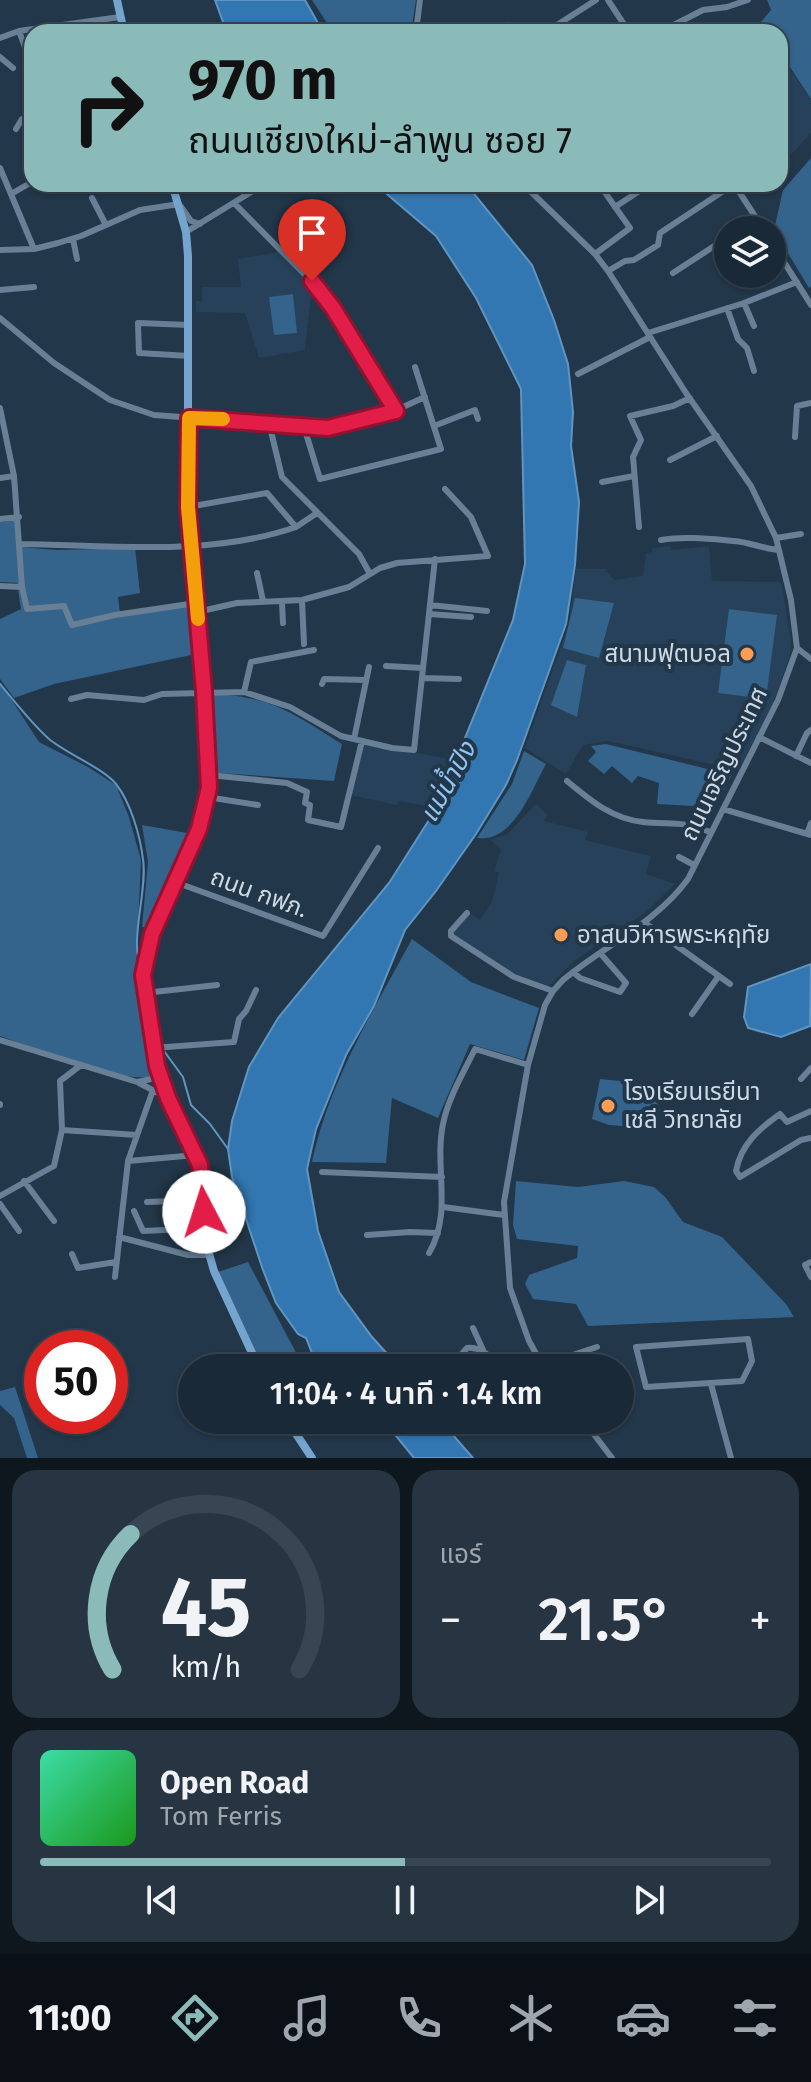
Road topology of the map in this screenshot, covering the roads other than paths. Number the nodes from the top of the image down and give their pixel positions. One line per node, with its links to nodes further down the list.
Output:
1 (117, 0): 6 (main road)
2 (420, 0): 9 (street)
3 (596, 0): 10 (street)
4 (608, 0): 11 (street)
5 (748, 0): 12 (street)
6 (120, 17): 7 (street); 8 (main road)
7 (70, 24)
8 (122, 24)
9 (417, 24)
10 (558, 24)
11 (624, 24)
12 (676, 24)
13 (24, 30): 14 (street)
14 (19, 31): 15 (street); 16 (street)
15 (0, 38)
16 (24, 44)
17 (0, 57): 18 (street)
18 (13, 68)
19 (13, 114): 20 (street)
20 (22, 119): 21 (street)
21 (16, 129)
22 (0, 168): 31 (street)
23 (24, 187): 31 (street)
24 (175, 192): 34 (main road)
25 (251, 192): 33 (street)
26 (531, 192): 45 (street, ถนนเจริญประเทศ)
27 (605, 192): 35 (street)
28 (638, 192): 35 (street)
29 (722, 192): 48 (street)
30 (739, 192): 36 (street)
31 (11, 194): 43 (street)
32 (92, 198): 38 (street)
33 (234, 203): 37 (street); 69 (street)
34 (179, 204): 37 (street); 38 (street); 39 (main road)
35 (615, 207): 45 (street)
36 (756, 216)
37 (201, 223): 39 (street); 41 (street)
38 (106, 225): 40 (street)
39 (186, 232): 41 (main road)
40 (73, 239): 43 (street); 46 (street)
41 (187, 244): 57 (main road)
42 (714, 246): 49 (street)
43 (34, 249): 44 (street)
44 (0, 250)
45 (595, 254): 48 (street, ถนนเจริญประเทศ)
46 (77, 259)
47 (786, 265): 50 (street)
48 (608, 271): 60 (street, ถนนเจริญประเทศ)
49 (673, 273)
50 (797, 282): 53 (street); 54 (street)
51 (34, 287): 52 (street)
52 (0, 290)
53 (810, 300)
54 (744, 303): 55 (street); 58 (street)
55 (727, 308): 60 (street); 63 (street)
56 (0, 318): 59 (street)
57 (189, 325): 61 (main road); 61 (street)
58 (754, 326)
59 (4, 328): 70 (street)
60 (649, 335): 64 (street); 66 (street, ถนนเจริญประเทศ)
61 (189, 356): 70 (main road)
62 (415, 367): 65 (street)
63 (754, 371)
64 (578, 374)
65 (425, 397): 69 (street); 73 (street)
66 (690, 398): 75 (street, ถนนเจริญประเทศ); 79 (street)
67 (811, 403): 76 (street)
68 (0, 408): 78 (street)
69 (396, 411): 74 (street)
70 (189, 418): 72 (street); 83 (main road)
71 (478, 419): 73 (street)
72 (269, 423): 74 (street); 84 (street)
73 (434, 426): 74 (street)
74 (304, 427)
75 (717, 436): 77 (street); 90 (street, ถนนเจริญประเทศ)
76 (795, 437)
77 (670, 460)
78 (14, 476): 80 (street); 85 (street)
79 (634, 476): 81 (street); 88 (street)
80 (0, 478)
81 (602, 482)
82 (445, 489): 95 (street)
83 (188, 507): 87 (street); 93 (main road)
84 (317, 513): 87 (street); 97 (street)
85 (19, 517): 86 (street); 92 (street)
86 (0, 519)
87 (296, 527): 93 (street)
88 (639, 527)
89 (801, 534): 90 (street)
90 (776, 538): 94 (street, ถนนเจริญประเทศ)
91 (661, 540): 94 (street)
92 (21, 544): 93 (street); 99 (street)
93 (191, 546): 104 (main road)
94 (779, 550): 110 (street, ถนนเจริญประเทศ)
95 (435, 559): 97 (street); 103 (street)
96 (257, 573): 101 (street)
97 (370, 574): 100 (street)
98 (0, 586): 99 (street)
99 (22, 587): 104 (street)
100 (302, 600): 102 (street); 109 (street)
101 (263, 601): 102 (street); 104 (street)
102 (282, 602): 108 (street)
103 (430, 605): 105 (street); 106 (street)
104 (197, 608): 120 (main road)
105 (487, 611)
106 (429, 614): 107 (street); 115 (street)
107 (471, 617)
108 (283, 623)
109 (304, 644)
110 (797, 648): 112 (street); 124 (street, ถนนเจริญประเทศ)
111 (314, 650): 121 (street)
112 (811, 659)
113 (386, 666): 115 (street)
114 (369, 667): 118 (street)
115 (423, 668): 116 (street)
116 (422, 678): 117 (street); 126 (street)
117 (459, 679)
118 (366, 680): 119 (street); 125 (street)
119 (322, 684)
120 (204, 691): 121 (street); 122 (street); 129 (main road)
121 (244, 692): 125 (street)
122 (71, 699)
123 (811, 730): 127 (street)
124 (759, 737): 127 (street); 133 (street, ถนนเจริญประเทศ)
125 (354, 739): 126 (street)
126 (362, 741): 129 (street)
127 (796, 756): 128 (street)
128 (811, 763)
129 (209, 775): 131 (main road)
130 (567, 781): 135 (street)
131 (207, 797): 132 (street); 140 (main road)
132 (258, 805)
133 (723, 809): 135 (street, ถนนเจริญประเทศ); 136 (street)
134 (811, 823): 136 (street)
135 (710, 832): 139 (street, ถนนเจริญประเทศ)
136 (809, 834)
137 (378, 848): 140 (street, ถนน กฟภ.)
138 (679, 857): 139 (street)
139 (694, 865): 142 (street, ถนนเจริญประเทศ)
140 (175, 882): 150 (main road)
141 (467, 913): 149 (street)
142 (645, 923): 143 (street, ถนนเจริญประเทศ); 145 (street)
143 (600, 953): 144 (street, ถนนเจริญประเทศ); 144 (street)
144 (573, 972): 149 (street, ถนนเจริญประเทศ)
145 (718, 977): 146 (street); 151 (street)
146 (730, 984)
147 (217, 985): 150 (street)
148 (256, 990): 153 (street)
149 (553, 991): 155 (street, ถนนเจริญประเทศ)
150 (145, 993): 153 (main road)
151 (692, 1014)
152 (0, 1040): 154 (street)
153 (158, 1047): 156 (main road)
154 (81, 1065): 159 (street); 163 (street)
155 (528, 1065): 169 (street); 177 (street, ถนนเจริญประเทศ)
156 (157, 1066): 159 (street); 161 (main road)
157 (811, 1068): 158 (street)
158 (811, 1078)
159 (137, 1082): 160 (street)
160 (153, 1090): 161 (street); 164 (street)
161 (168, 1098): 166 (main road)
162 (811, 1111): 165 (street)
163 (62, 1130): 164 (street); 170 (street)
164 (137, 1135): 167 (street)
165 (811, 1138)
166 (196, 1155): 167 (street); 172 (main road)
167 (128, 1161): 183 (street)
168 (322, 1172): 169 (street)
169 (442, 1177): 175 (street)
170 (24, 1181): 171 (street); 178 (street)
171 (0, 1196)
172 (203, 1200): 173 (street); 179 (main road)
173 (147, 1202)
174 (0, 1204): 180 (street)
175 (443, 1207): 177 (street); 181 (street)
176 (134, 1211): 179 (street)
177 (504, 1215): 196 (street, ถนนเจริญประเทศ)
178 (54, 1221)
179 (205, 1228): 186 (main road)
180 (19, 1231)
181 (438, 1233): 182 (street); 184 (street)
182 (367, 1235)
183 (119, 1237): 186 (street); 187 (street)
184 (429, 1253)
185 (72, 1254): 187 (street)
186 (209, 1255): 194 (main road)
187 (116, 1262): 189 (street)
188 (811, 1262): 190 (street)
189 (115, 1277)
190 (811, 1277)
191 (473, 1328): 193 (street)
192 (597, 1347): 197 (street)
193 (485, 1353): 195 (street)
194 (252, 1354)
195 (461, 1354)
196 (537, 1354)
197 (577, 1354)
198 (711, 1384): 198 (street); 203 (street)
199 (296, 1434): 201 (main road)
200 (594, 1434): 202 (street)
201 (312, 1458)
202 (612, 1458)
203 (731, 1458)

